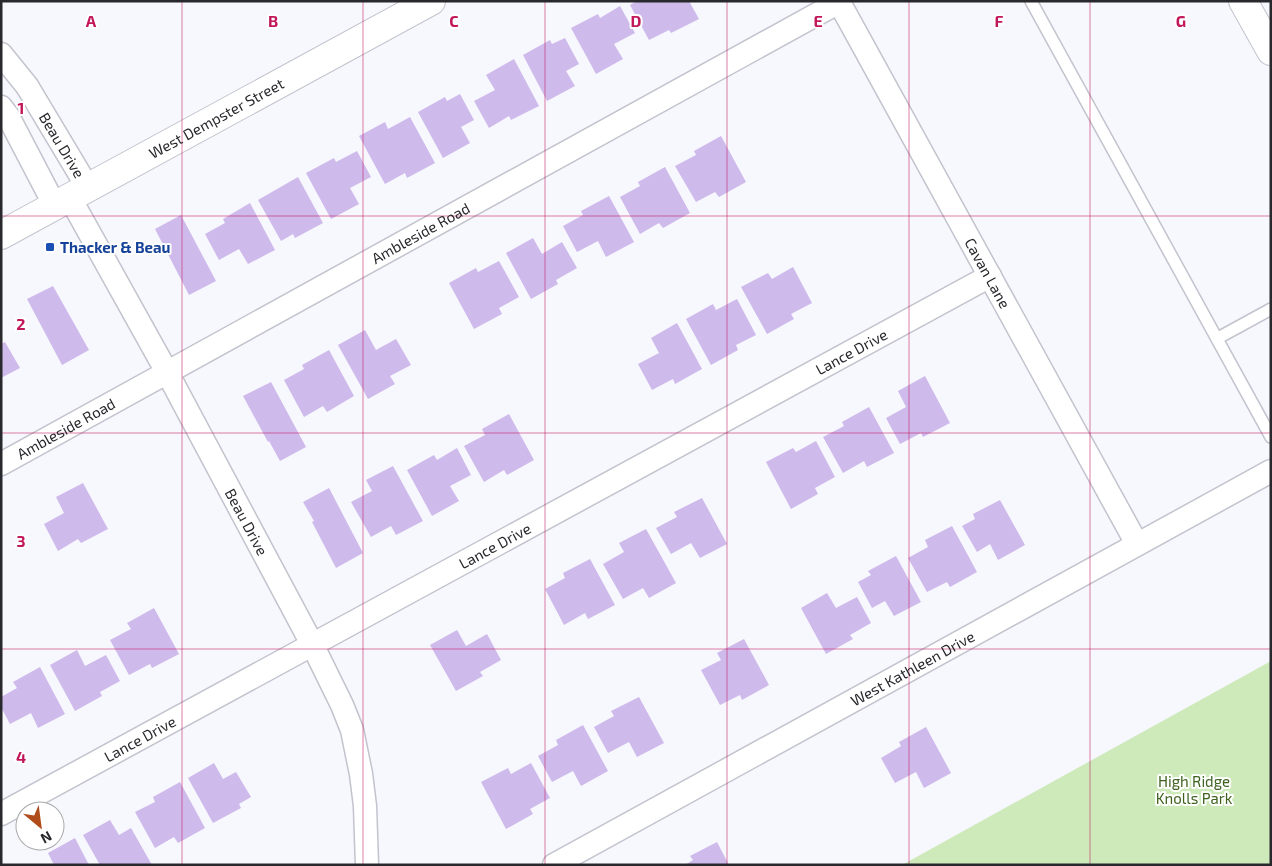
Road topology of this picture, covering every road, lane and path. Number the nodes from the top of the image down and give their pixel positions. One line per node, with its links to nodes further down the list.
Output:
1 (431, 1): 8 (main road, West Dempster Street)
2 (1031, 1): 12 (lane)
3 (1243, 1): 5 (main road)
4 (839, 2): 10 (street, Cavan Lane); 13 (street, Ambleside Road)
5 (1271, 50)
6 (1, 54): 8 (street, Beau Drive)
7 (1, 107): 8 (street, Beau Drive)
8 (71, 197): 9 (main road, West Dempster Street); 13 (street, Beau Drive)
9 (1, 235)
10 (990, 276): 17 (street, Cavan Lane); 18 (street, Lance Drive)
11 (1271, 310): 12 (lane)
12 (1218, 338): 14 (lane)
13 (168, 374): 15 (street, Ambleside Road); 18 (street, Beau Drive)
14 (1271, 437)
15 (1, 464)
16 (1271, 471): 17 (street, West Kathleen Drive)
17 (1136, 544): 21 (street, West Kathleen Drive)
18 (312, 644): 19 (street, Lance Drive); 20 (street, Beau Drive)
19 (1, 814)
20 (367, 865)
21 (554, 865)

